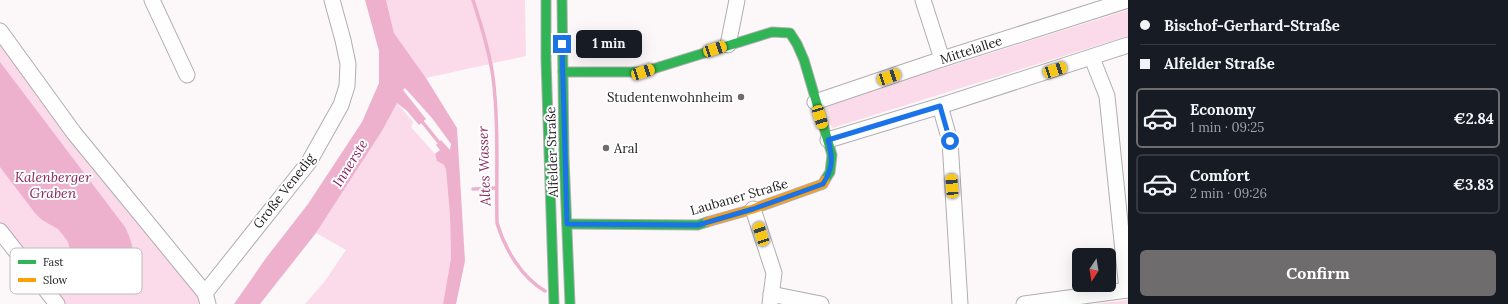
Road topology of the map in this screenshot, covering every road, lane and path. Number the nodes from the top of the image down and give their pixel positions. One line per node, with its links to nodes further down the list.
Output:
1 (152, 0): 15 (street)
2 (332, 0): 25 (street, Große Venedig)
3 (546, 0): 29 (street, Alfelder Straße)
4 (562, 0): 14 (street, Alfelder Straße)
5 (737, 0): 10 (street)
6 (923, 0): 13 (street)
7 (1128, 0): 8 (street, Mittelallee)
8 (1084, 7): 13 (street, Mittelallee)
9 (0, 31): 25 (street)
10 (728, 45): 14 (street); 16 (street, Laubaner Straße)
11 (1128, 45): 12 (street)
12 (1092, 58): 17 (street); 23 (street)
13 (942, 59): 16 (street, Mittelallee)
14 (563, 72): 20 (street, Alfelder Straße)
15 (187, 75)
16 (815, 102): 18 (street, Laubaner Straße)
17 (940, 106): 18 (street); 31 (street)
18 (828, 140): 19 (street, Laubaner Straße)
19 (753, 209): 20 (street, Laubaner Straße); 26 (street)
20 (567, 224): 27 (street, Alfelder Straße)
21 (0, 231): 22 (street)
22 (13, 248)
23 (1128, 290): 32 (street)
24 (49, 294): 28 (street)
25 (206, 299)
26 (770, 299): 30 (street)
27 (570, 302)
28 (57, 304)
29 (554, 304)
30 (821, 304)
31 (960, 304)
32 (1024, 304)

